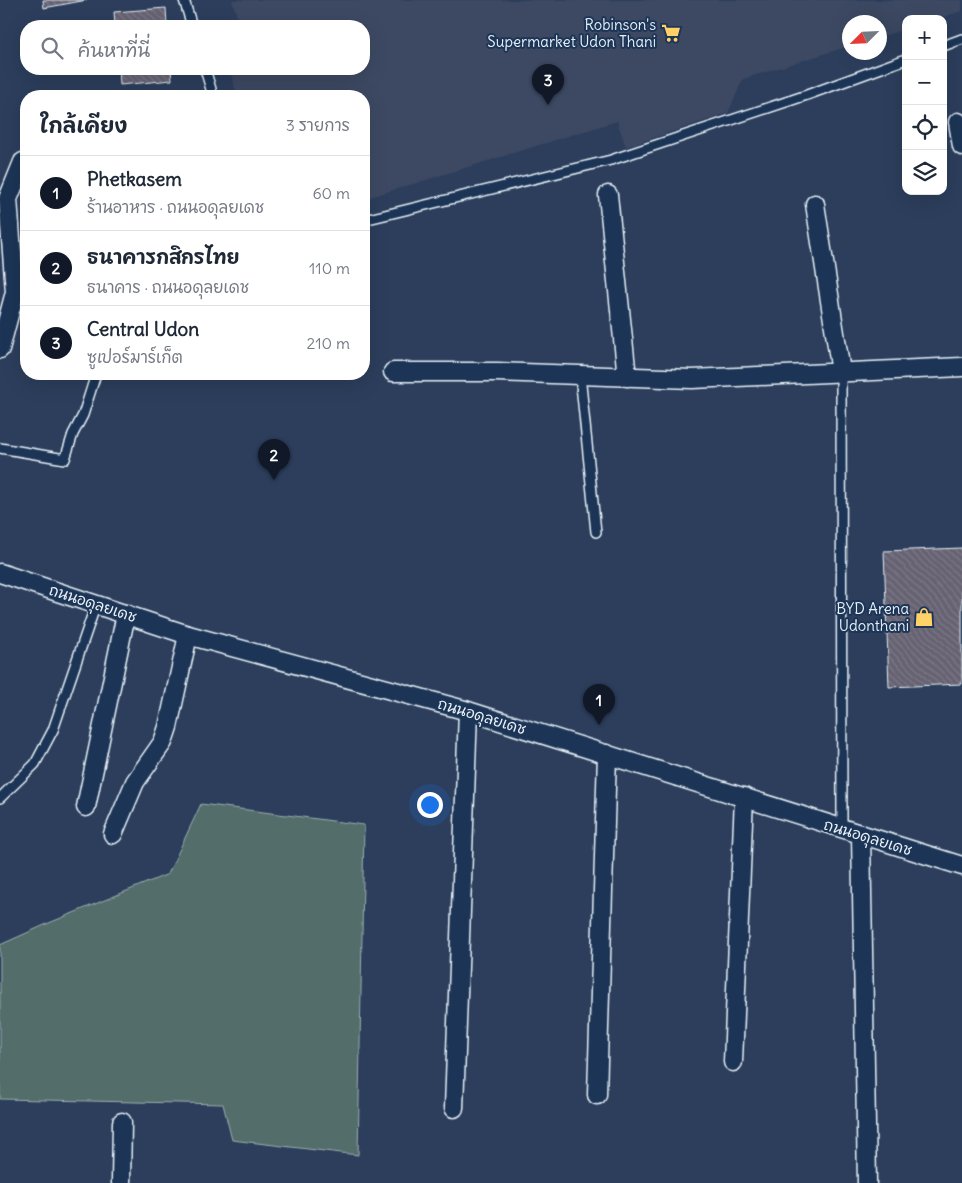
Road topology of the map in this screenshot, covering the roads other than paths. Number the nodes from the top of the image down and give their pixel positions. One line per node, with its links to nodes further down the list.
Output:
1 (184, 0): 2 (lane)
2 (190, 20)
3 (962, 39): 4 (lane)
4 (947, 45)
5 (902, 61): 13 (lane)
6 (207, 75): 7 (lane)
7 (211, 90)
8 (958, 122): 9 (street)
9 (962, 146)
10 (20, 169): 14 (street)
11 (608, 195): 19 (street)
12 (815, 204): 17 (street)
13 (370, 219)
14 (0, 349)
15 (962, 366): 17 (street)
16 (393, 372): 18 (street)
17 (841, 372): 19 (street); 32 (lane)
18 (580, 375): 19 (street); 22 (lane)
19 (627, 377)
20 (94, 380): 21 (lane)
21 (0, 448)
22 (596, 532)
23 (0, 572): 24 (street, ถนนอดุลยเดช)
24 (96, 604): 25 (street, ถนนอดุลยเดช); 30 (lane)
25 (126, 614): 26 (street, ถนนอดุลยเดช); 31 (street)
26 (188, 635): 27 (street, ถนนอดุลยเดช); 33 (street)
27 (468, 711): 28 (street, ถนนอดุลยเดช); 38 (street)
28 (607, 754): 29 (street, ถนนอดุลยเดช); 37 (street)
29 (744, 797): 32 (street, ถนนอดุลยเดช); 36 (street)
30 (0, 798)
31 (86, 807)
32 (842, 828): 34 (street, ถนนอดุลยเดช)
33 (113, 834)
34 (861, 834): 35 (street, ถนนอดุลยเดช); 41 (street)
35 (962, 866)
36 (733, 1062)
37 (597, 1095)
38 (454, 1108)
39 (122, 1122): 40 (street)
40 (121, 1183)
41 (867, 1183)

